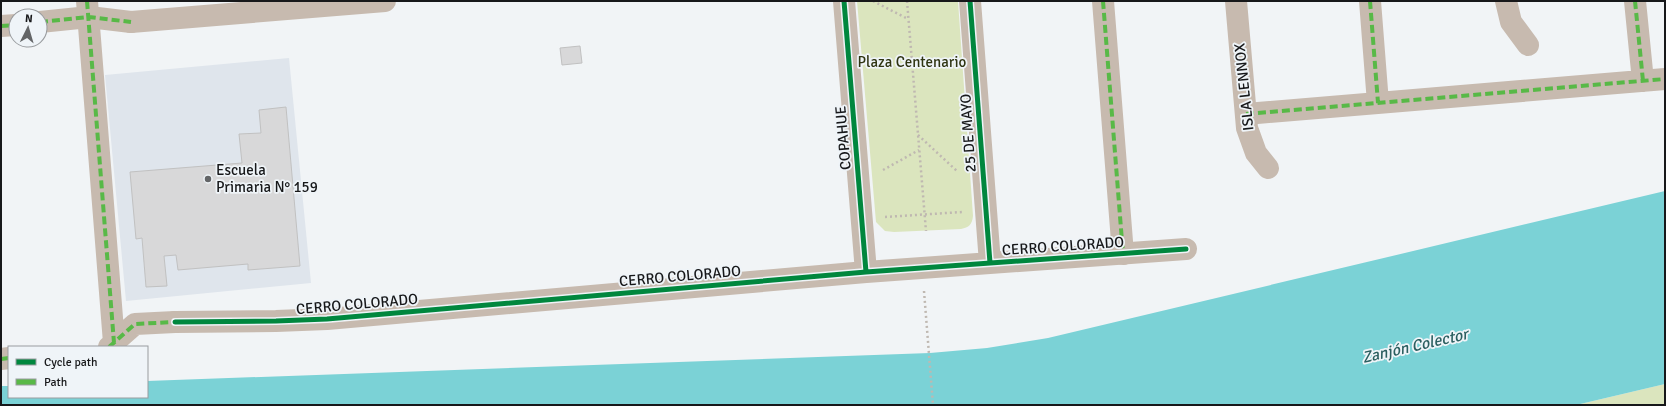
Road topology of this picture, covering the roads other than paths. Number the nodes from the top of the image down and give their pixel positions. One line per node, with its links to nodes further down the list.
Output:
1 (384, 1): 9 (street)
2 (844, 1): 20 (street, COPAHUE)
3 (970, 1): 19 (street, 25 DE MAYO)
4 (1103, 1): 18 (street)
5 (1236, 1): 15 (street, ISLA LENNOX)
6 (1370, 1): 14 (street)
7 (1506, 1): 11 (street)
8 (1636, 1): 13 (street)
9 (88, 9): 10 (street); 21 (street)
10 (48, 20)
11 (1528, 45)
12 (1665, 80): 13 (street)
13 (1643, 81): 14 (street)
14 (1378, 103): 15 (street)
15 (1246, 114): 16 (street, ISLA LENNOX)
16 (1268, 168)
17 (1186, 249): 18 (street, CERRO COLORADO)
18 (1123, 254): 19 (street, CERRO COLORADO)
19 (990, 264): 20 (street, CERRO COLORADO)
20 (866, 272): 21 (street, CERRO COLORADO)
21 (112, 345)

